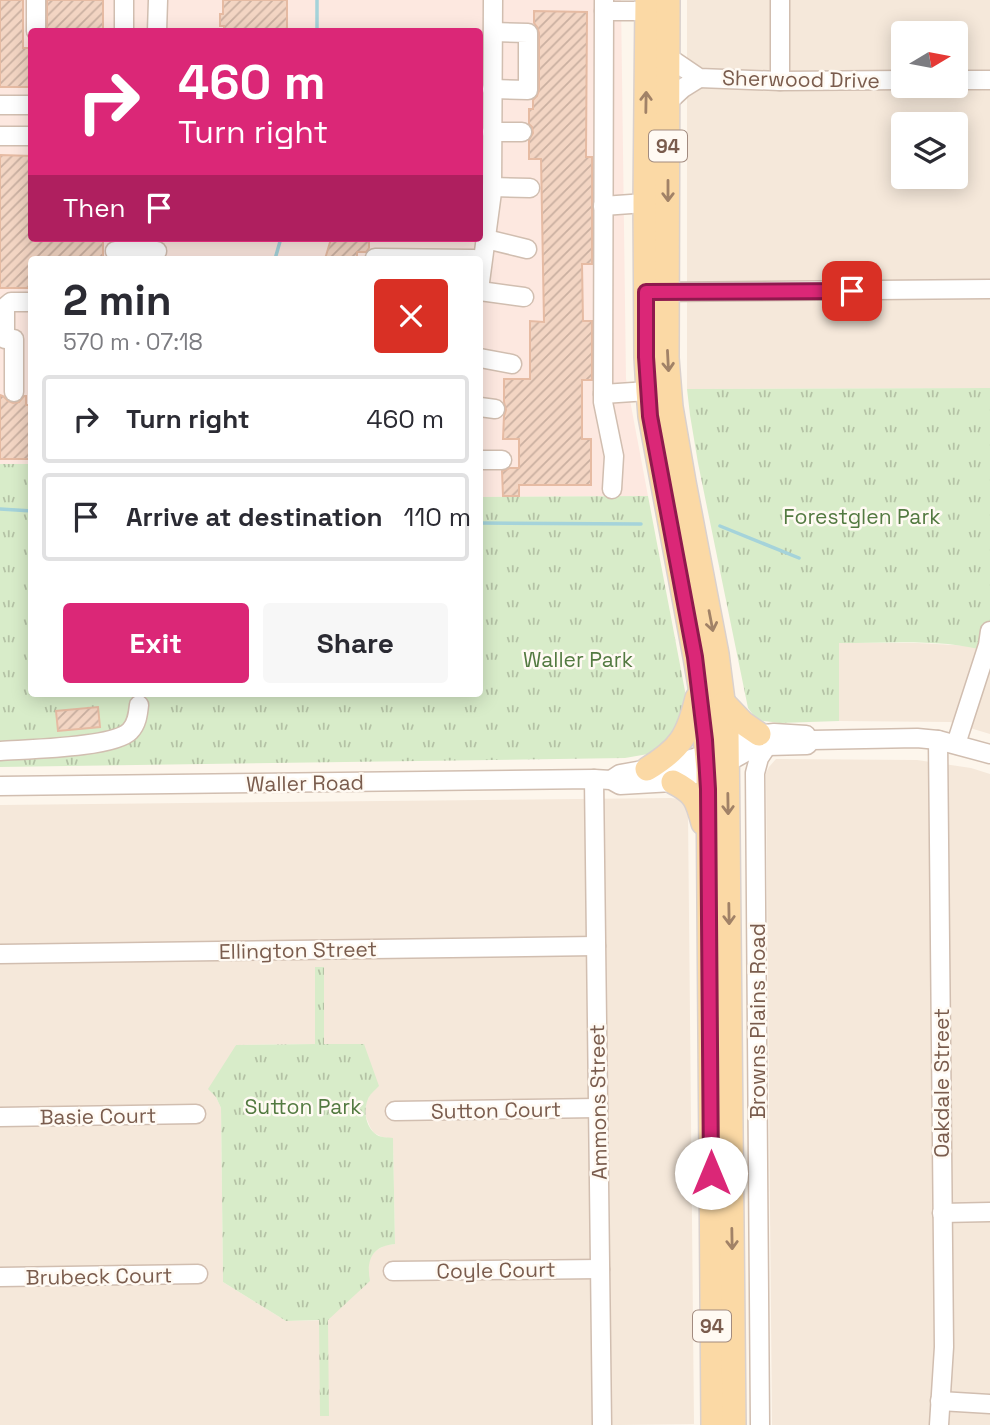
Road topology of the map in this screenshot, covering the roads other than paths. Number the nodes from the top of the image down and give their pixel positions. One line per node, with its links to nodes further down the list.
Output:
1 (36, 0): 9 (street)
2 (124, 0): 10 (street)
3 (158, 0): 11 (street)
4 (493, 0): 12 (street)
5 (668, 0): 13 (main road, Browns Plains Road / 94)
6 (780, 0): 18 (street)
7 (604, 5): 8 (street); 32 (street)
8 (647, 6): 31 (main road, Browns Plains Road / 94, one-way to 8)
9 (36, 28)
10 (124, 28)
11 (158, 28)
12 (493, 32): 19 (street); 19 (street)
13 (668, 57): 14 (street, Sherwood Drive); 20 (main road, Browns Plains Road / 94)
14 (699, 78): 18 (street, Sherwood Drive); 20 (street, Sherwood Drive)
15 (891, 80): 18 (street, Sherwood Drive)
16 (968, 80): 17 (street)
17 (990, 80)
18 (780, 81)
19 (492, 89): 23 (street)
20 (667, 102): 40 (main road, Browns Plains Road / 94, one-way to 40)
21 (0, 105): 22 (street)
22 (28, 105)
23 (486, 110): 24 (street)
24 (492, 132): 25 (street); 28 (street)
25 (522, 132)
26 (0, 136): 27 (street)
27 (28, 136)
28 (486, 169): 30 (street)
29 (530, 188): 30 (street)
30 (488, 190): 33 (street)
31 (645, 203): 32 (street); 40 (main road, Browns Plains Road / 94)
32 (603, 205): 48 (street)
33 (486, 239): 34 (street); 37 (street)
34 (527, 248)
35 (115, 249): 36 (street)
36 (157, 249)
37 (480, 256)
38 (990, 289): 40 (street)
39 (483, 291): 41 (street)
40 (657, 293): 46 (main road, Browns Plains Road / 94); 54 (main road, Browns Plains Road / 94, one-way to 54)
41 (524, 297)
42 (28, 302): 43 (street)
43 (13, 339): 47 (street)
44 (483, 359): 45 (street)
45 (512, 364)
46 (648, 391): 48 (street); 53 (main road, Browns Plains Road / 94)
47 (14, 392)
48 (603, 394): 51 (street)
49 (483, 460): 50 (street)
50 (502, 460)
51 (612, 489)
52 (990, 631): 57 (street, Oakdale Street)
53 (700, 686): 60 (main road, Browns Plains Road / 94); 61 (main road)
54 (724, 703): 56 (main road); 60 (main road, Browns Plains Road / 94)
55 (139, 705): 58 (street)
56 (763, 740): 57 (street); 60 (street); 83 (street, Browns Plains Road)
57 (947, 742): 59 (street); 73 (street, Oakdale Street)
58 (0, 751)
59 (990, 754)
60 (717, 757): 61 (street, Waller Road); 63 (street, Waller Road); 65 (main road, Browns Plains Road / 94); 82 (main road, Browns Plains Road / 94, one-way to 82)
61 (647, 769): 62 (street, Waller Road)
62 (603, 780): 63 (street, Waller Road); 64 (street, Waller Road); 66 (street, Ammons Street)
63 (673, 782): 65 (main road)
64 (0, 786)
65 (709, 843): 81 (main road, Browns Plains Road / 94)
66 (596, 946): 67 (street, Ellington Street); 68 (street, Ammons Street)
67 (0, 954)
68 (598, 1108): 69 (street, Sutton Court); 74 (street, Ammons Street)
69 (395, 1111)
70 (195, 1114): 71 (street, Basie Court)
71 (0, 1117)
72 (990, 1212): 73 (street)
73 (942, 1213): 78 (street, Oakdale Street)
74 (600, 1269): 75 (street, Coyle Court); 80 (street, Ammons Street)
75 (393, 1271)
76 (198, 1274): 77 (street, Brubeck Court)
77 (0, 1277)
78 (940, 1401): 79 (street); 84 (street, Oakdale Street)
79 (990, 1404)
80 (602, 1425)
81 (713, 1425)
82 (734, 1425)
83 (760, 1425)
84 (939, 1425)

